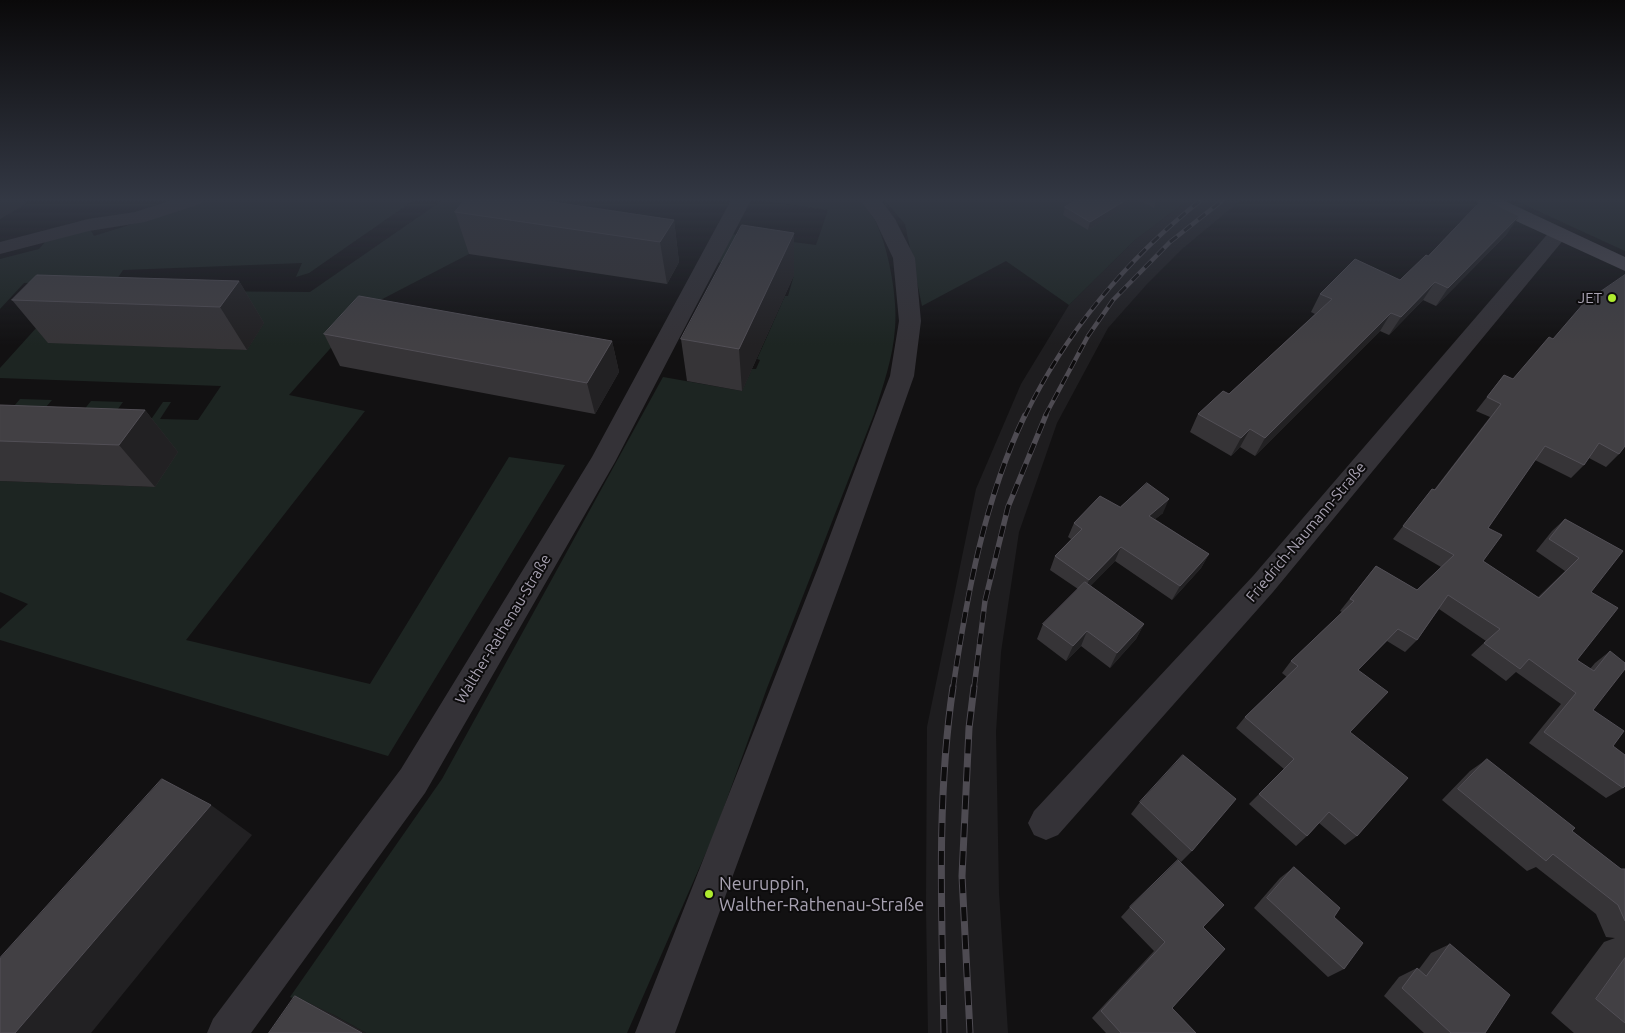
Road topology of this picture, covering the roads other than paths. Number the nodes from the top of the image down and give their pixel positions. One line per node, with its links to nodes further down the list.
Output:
1 (715, 248): 7 (street, Walther-Rathenau-Straße)
2 (899, 248): 8 (street)
3 (1546, 248): 6 (street, Friedrich-Naumann-Straße)
4 (1588, 248): 5 (main road)
5 (1625, 266)
6 (1046, 823)
7 (227, 1033)
8 (655, 1033)

